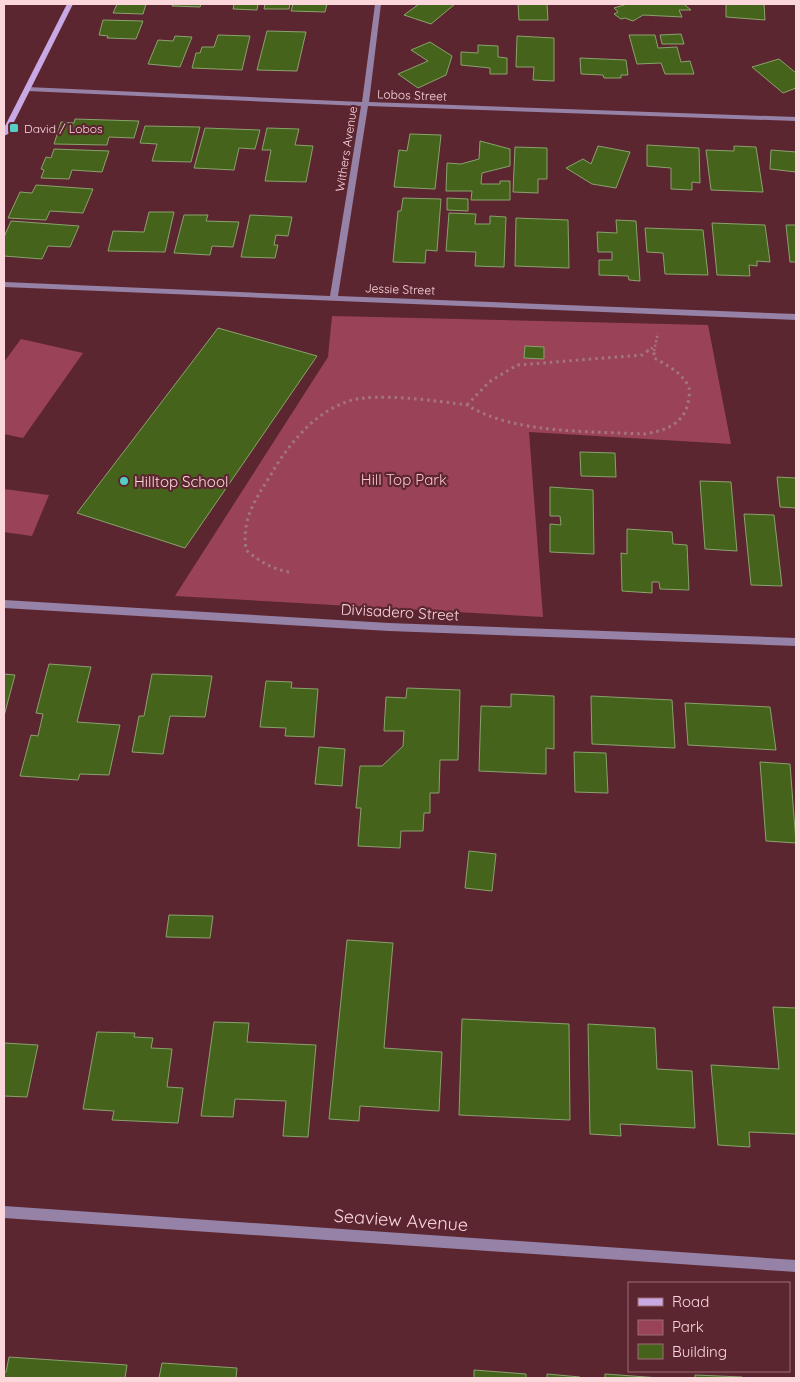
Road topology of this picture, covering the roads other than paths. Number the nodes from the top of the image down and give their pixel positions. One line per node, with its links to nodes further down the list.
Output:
1 (70, 4): 3 (main road)
2 (378, 4): 4 (street, Withers Avenue)
3 (27, 89): 4 (street, Lobos Street); 6 (main road)
4 (365, 104): 5 (street, Lobos Street); 8 (street, Withers Avenue)
5 (796, 119)
6 (4, 134)
7 (4, 285): 8 (street, Jessie Street)
8 (334, 298): 9 (street, Jessie Street)
9 (796, 317)
10 (4, 604): 11 (street, Divisadero Street)
11 (796, 642)
12 (4, 1212): 13 (street, Seaview Avenue)
13 (796, 1266)

